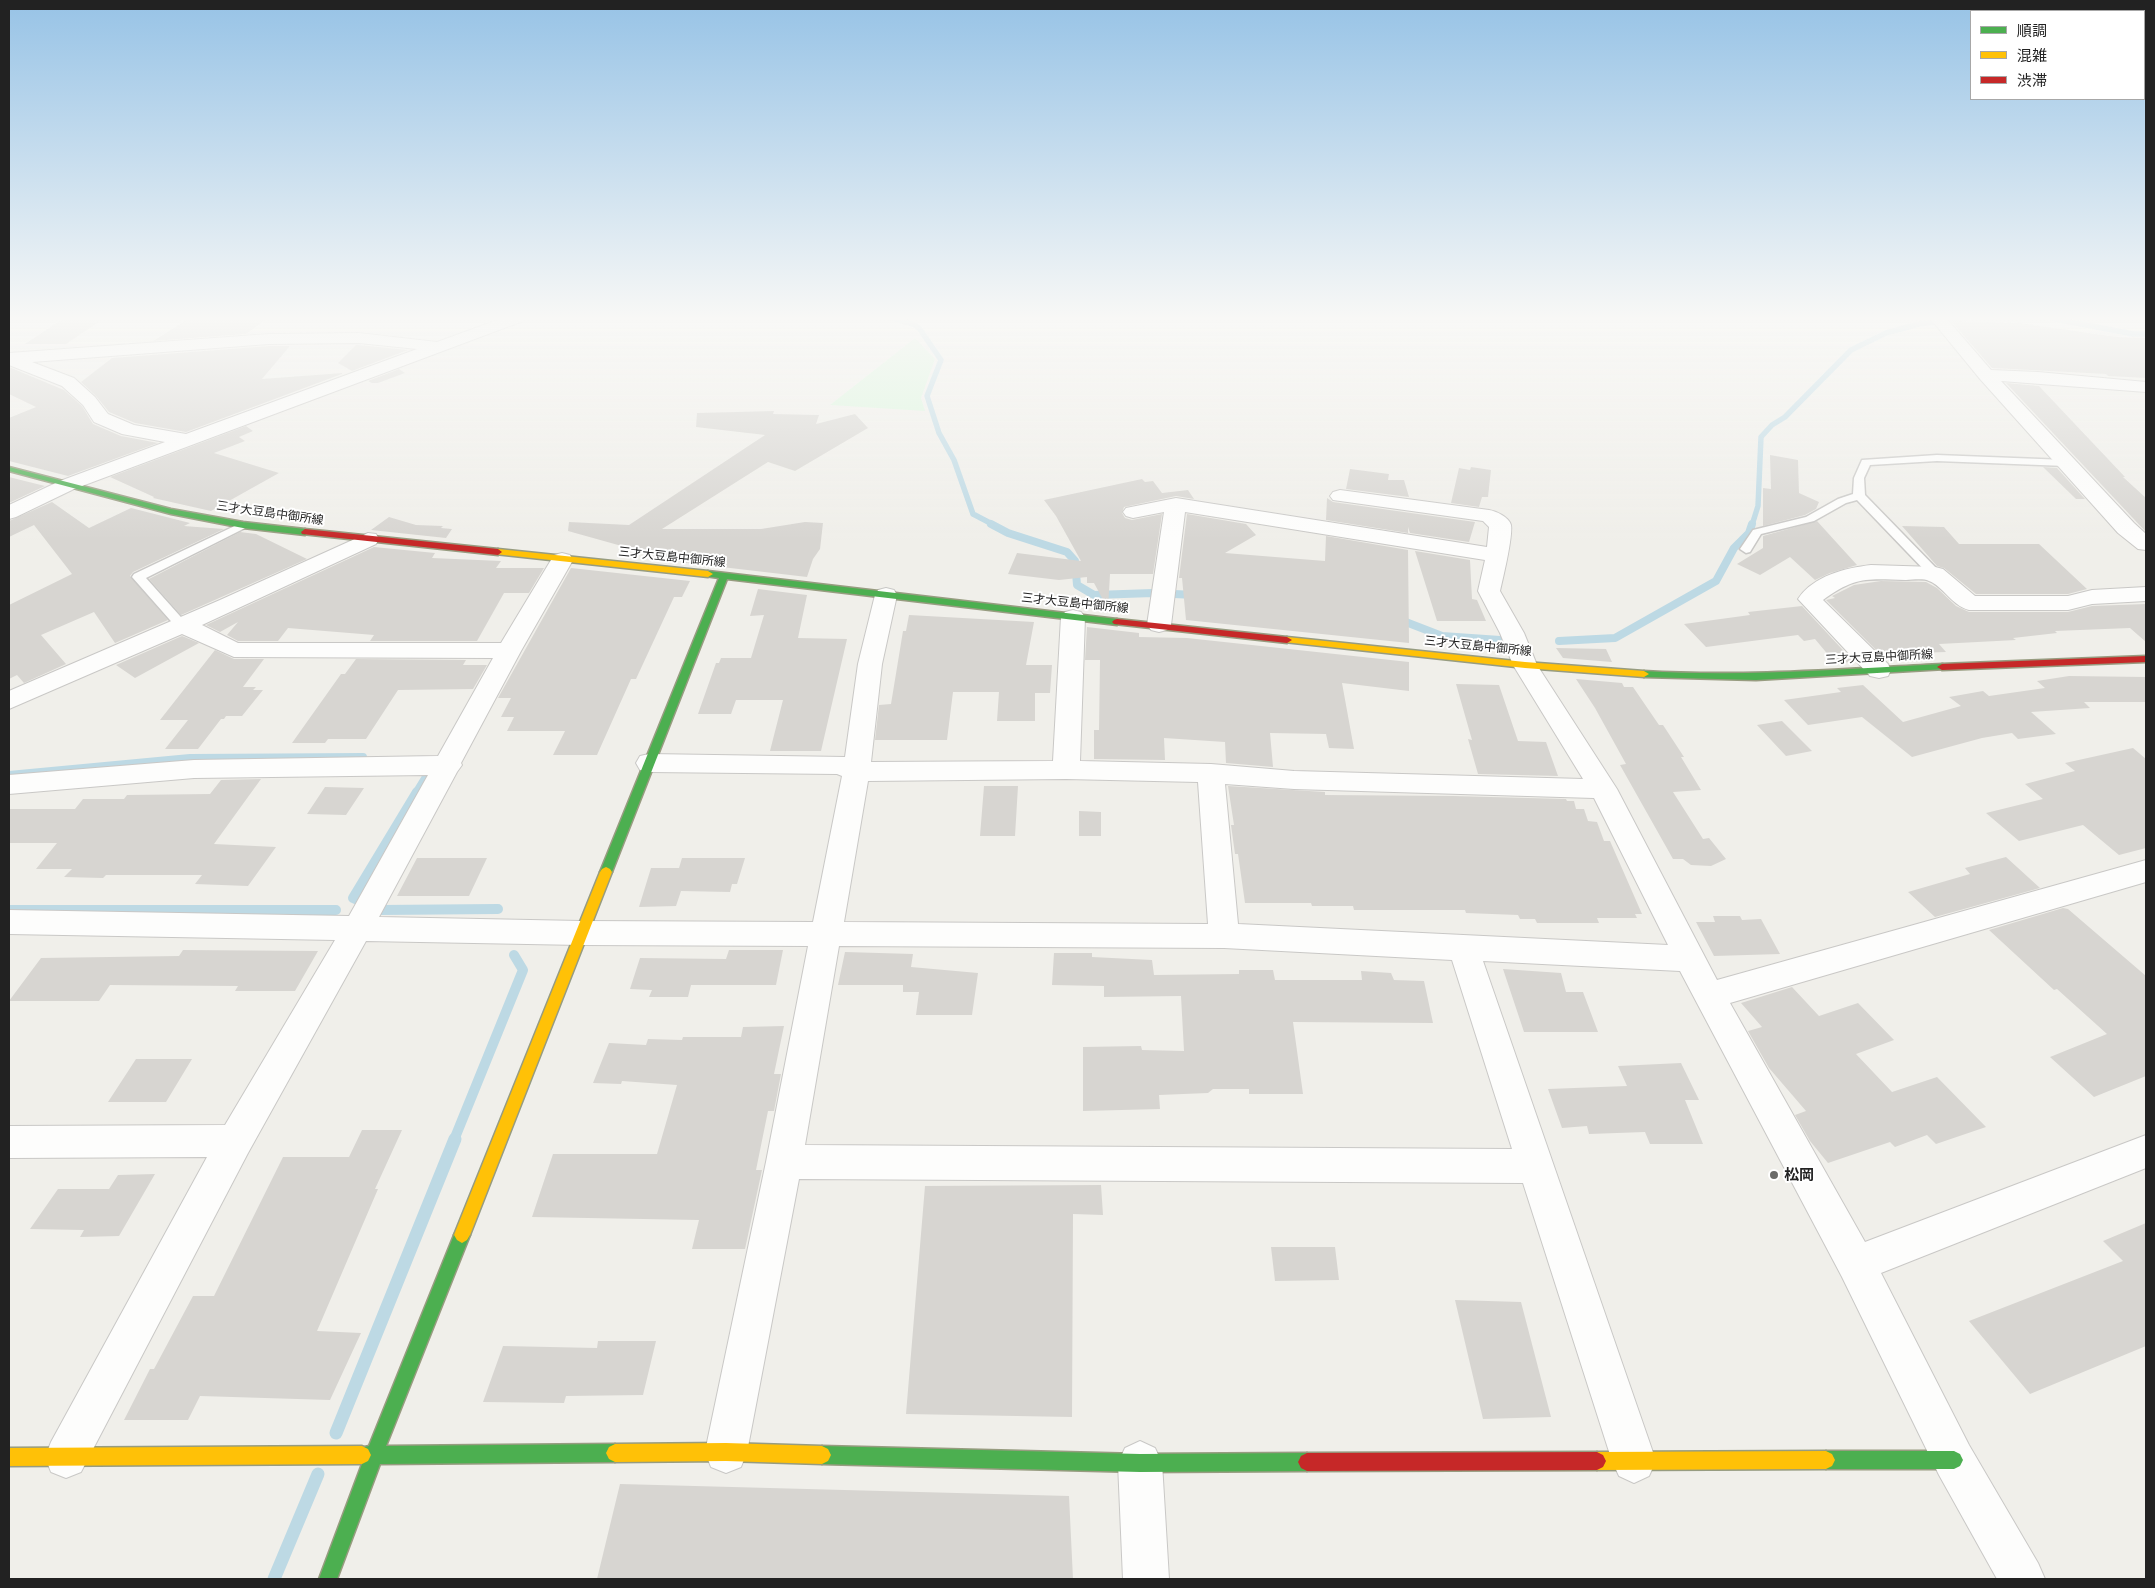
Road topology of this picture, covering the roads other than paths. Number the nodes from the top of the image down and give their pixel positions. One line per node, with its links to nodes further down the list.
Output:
1 (79, 392): 4 (street)
2 (316, 392): 4 (street)
3 (2002, 392): 5 (street)
4 (186, 440): 7 (street)
5 (2066, 463): 9 (lane); 15 (street)
6 (9, 469): 7 (main road, 三才大豆島中御所線)
7 (67, 485): 12 (street); 13 (main road, 三才大豆島中御所線)
8 (1340, 496): 17 (street)
9 (1859, 496): 16 (lane); 19 (lane)
10 (1176, 504): 11 (street); 17 (street); 25 (street)
11 (1133, 512)
12 (9, 513)
13 (243, 525): 14 (main road, 三才大豆島中御所線); 24 (lane)
14 (368, 539): 18 (main road, 三才大豆島中御所線); 24 (street)
15 (2146, 544)
16 (1746, 549)
17 (1496, 555): 28 (street)
18 (562, 560): 20 (main road, 三才大豆島中御所線); 26 (street)
19 (1935, 574): 21 (street); 29 (street)
20 (724, 576): 22 (main road, 三才大豆島中御所線); 31 (main road)
21 (2146, 594)
22 (886, 595): 23 (main road, 三才大豆島中御所線); 34 (street)
23 (1072, 617): 25 (main road, 三才大豆島中御所線); 33 (street)
24 (182, 625): 26 (street); 30 (street)
25 (1159, 625): 28 (main road, 三才大豆島中御所線)
26 (509, 651): 32 (street)
27 (2146, 659): 29 (main road, 三才大豆島中御所線)
28 (1525, 665): 29 (main road, 三才大豆島中御所線); 37 (street)
29 (1879, 670)
30 (9, 701)
31 (649, 763): 34 (street); 41 (main road)
32 (449, 765): 36 (street); 40 (street)
33 (1066, 770): 34 (street); 35 (street)
34 (856, 772): 42 (street)
35 (1211, 774): 37 (street); 43 (street)
36 (9, 784)
37 (1604, 790): 45 (street)
38 (2146, 871): 46 (street)
39 (9, 922): 40 (street)
40 (358, 928): 41 (street); 47 (street)
41 (581, 932): 42 (street); 54 (main road)
42 (826, 934): 43 (street); 50 (street)
43 (1224, 936): 44 (street)
44 (1463, 947): 45 (street); 51 (street)
45 (1690, 959): 46 (street)
46 (1708, 996): 52 (street)
47 (235, 1141): 48 (street); 56 (street)
48 (9, 1142)
49 (2146, 1151): 52 (street)
50 (784, 1162): 51 (street); 53 (street)
51 (1534, 1166): 58 (street)
52 (1856, 1264): 57 (street)
53 (726, 1452): 54 (main road); 59 (main road)
54 (374, 1455): 56 (main road); 60 (main road)
55 (9, 1457): 56 (main road)
56 (66, 1457)
57 (1954, 1460): 58 (main road); 62 (street)
58 (1634, 1461): 59 (main road)
59 (1140, 1463): 61 (street)
60 (328, 1579)
61 (1146, 1579)
62 (2022, 1579)

